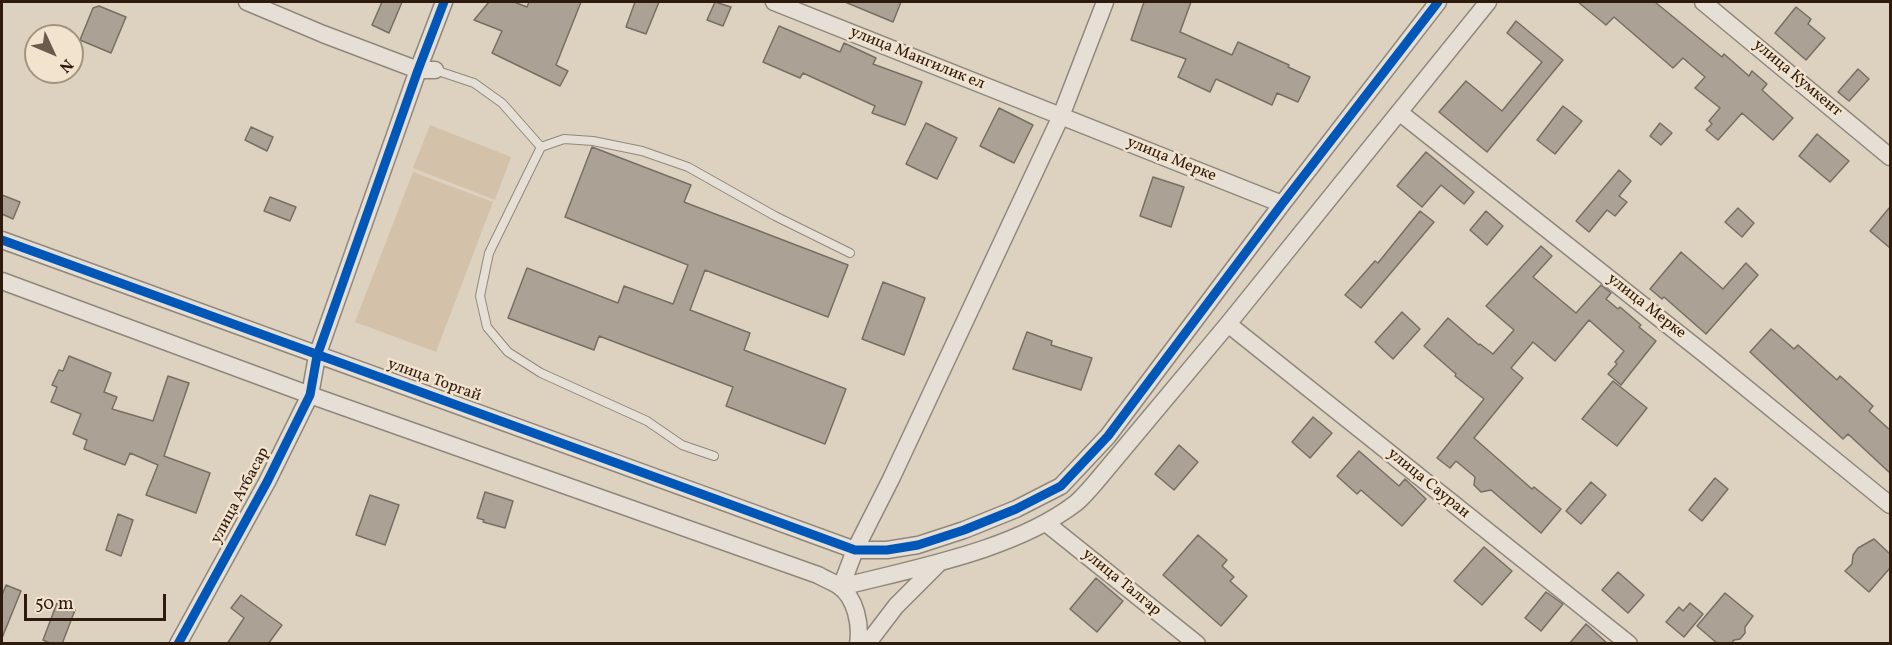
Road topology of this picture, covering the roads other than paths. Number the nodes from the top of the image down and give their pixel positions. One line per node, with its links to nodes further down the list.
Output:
1 (247, 2): 8 (street)
2 (444, 2): 8 (street, улица Атбасар)
3 (774, 2): 11 (street, улица Мангилик ел)
4 (1105, 2): 11 (street)
5 (1438, 2): 14 (street)
6 (1488, 2): 10 (street)
7 (1703, 2): 13 (street, улица Кумкент)
8 (418, 70): 9 (street); 19 (street, улица Атбасар)
9 (435, 70): 12 (lane)
10 (1399, 112): 18 (street); 22 (street, улица Мерке)
11 (1061, 116): 14 (street, улица Мерке); 24 (street)
12 (542, 147): 16 (lane); 21 (lane)
13 (1890, 157)
14 (1282, 204): 24 (street)
15 (2, 240): 19 (street, улица Торгай)
16 (850, 253)
17 (2, 281): 20 (street)
18 (1228, 324): 23 (street); 31 (street, улица Сауран)
19 (317, 356): 20 (street, улица Атбасар); 24 (street, улица Торгай)
20 (310, 395): 26 (street); 27 (street, улица Атбасар)
21 (714, 456)
22 (1890, 505)
23 (1046, 523): 25 (street); 30 (street, улица Талгар)
24 (855, 550): 26 (street)
25 (940, 561): 26 (street); 29 (street)
26 (841, 587): 28 (street)
27 (178, 644)
28 (858, 644)
29 (867, 644)
30 (1197, 644)
31 (1629, 644)

